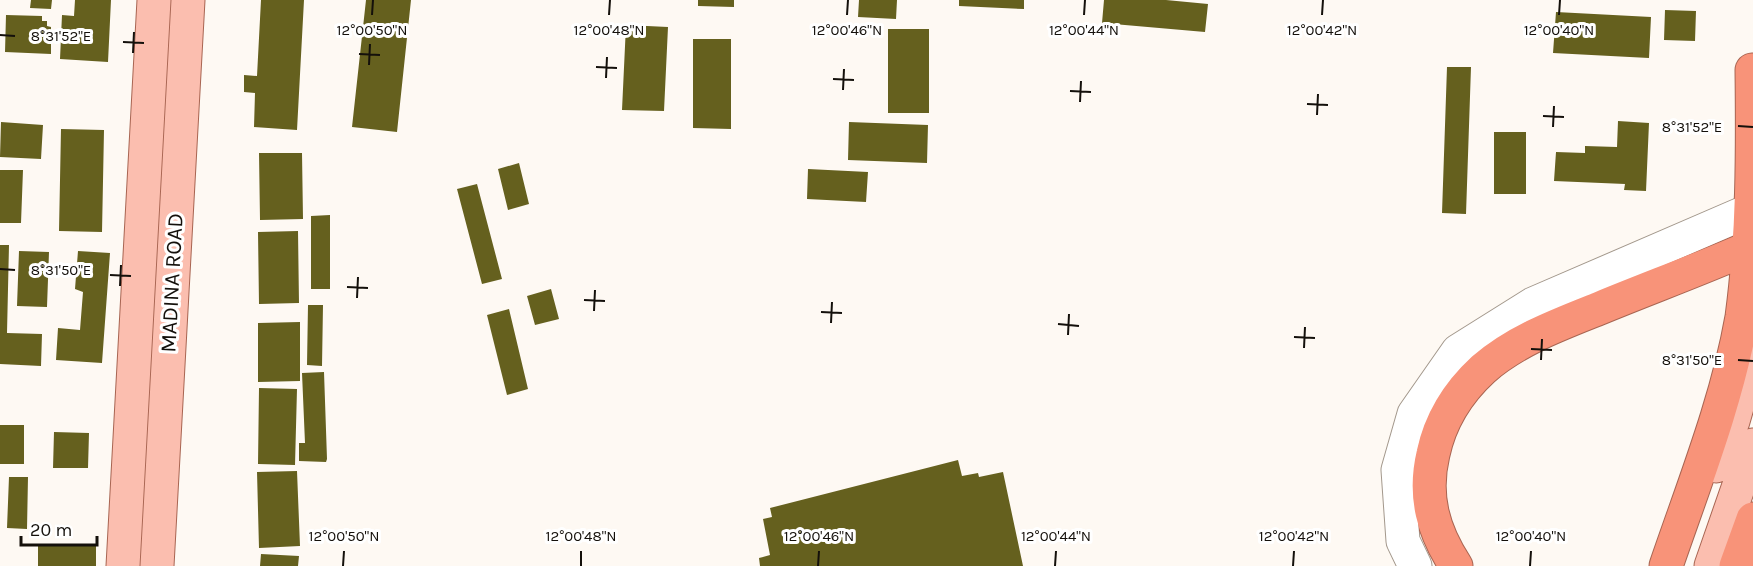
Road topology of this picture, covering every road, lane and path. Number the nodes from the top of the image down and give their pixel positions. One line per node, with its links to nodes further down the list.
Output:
1 (154, 0): 7 (main road, MADINA ROAD)
2 (188, 0): 8 (main road, MADINA ROAD)
3 (1753, 71): 4 (highway)
4 (1753, 209): 5 (highway); 13 (street)
5 (1752, 247): 14 (highway); 15 (highway)
6 (1753, 351): 16 (main road)
7 (132, 400): 8 (street); 11 (main road, MADINA ROAD)
8 (165, 401): 12 (main road, MADINA ROAD)
9 (1753, 445): 17 (main road)
10 (1752, 529): 18 (highway)
11 (123, 566)
12 (157, 566)
13 (1415, 566)
14 (1456, 566)
15 (1666, 566)
16 (1679, 566)
17 (1711, 566)
18 (1736, 566)

